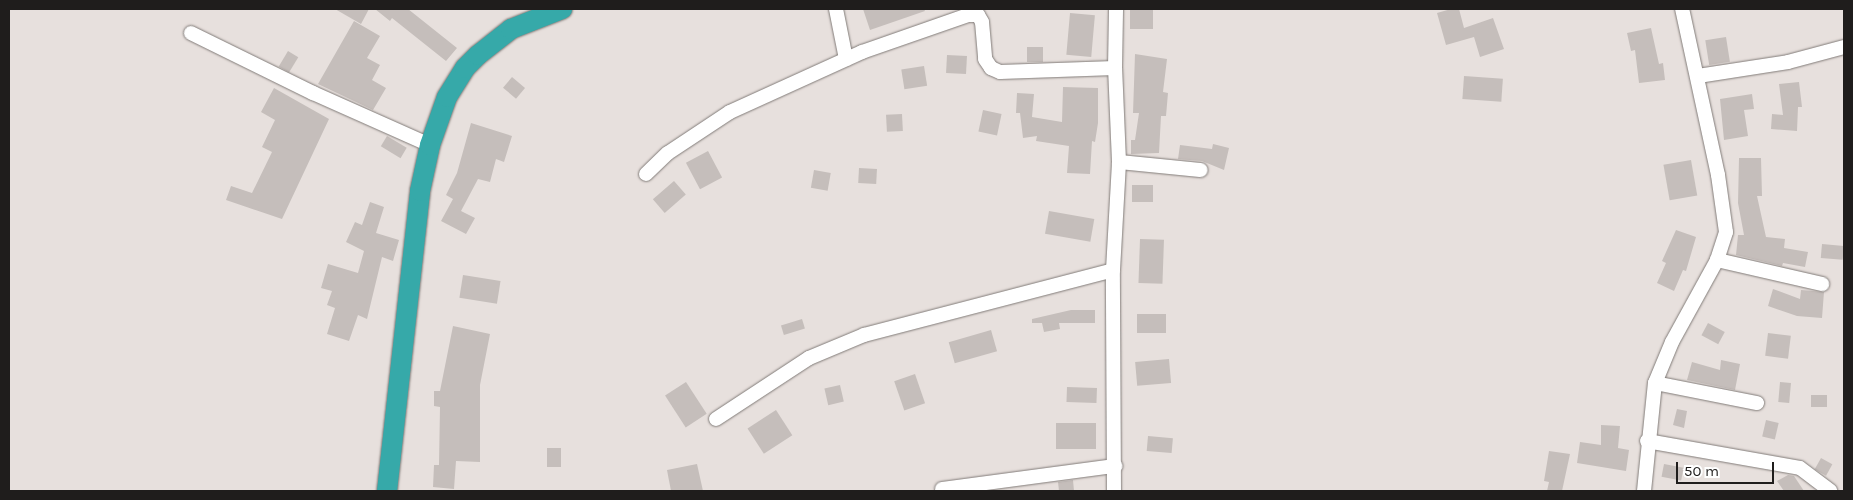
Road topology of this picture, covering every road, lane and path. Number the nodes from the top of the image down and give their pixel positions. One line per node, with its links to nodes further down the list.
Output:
1 (562, 9): 10 (highway)
2 (836, 9): 7 (street)
3 (1116, 9): 8 (street)
4 (1682, 9): 9 (street)
5 (191, 33): 10 (street)
6 (1844, 47): 9 (street)
7 (846, 60): 8 (street); 13 (street)
8 (1115, 68): 11 (street)
9 (1698, 76): 14 (street)
10 (430, 144): 23 (highway)
11 (1119, 162): 12 (street); 15 (street)
12 (1201, 170)
13 (646, 174)
14 (1718, 260): 16 (street); 17 (street)
15 (1113, 270): 19 (street); 21 (street)
16 (1822, 284)
17 (1655, 383): 18 (street); 20 (street)
18 (1757, 403)
19 (716, 419)
20 (1647, 441): 25 (street); 26 (street)
21 (1115, 466): 22 (street); 24 (street)
22 (942, 489)
23 (387, 491)
24 (1114, 491)
25 (1644, 491)
26 (1830, 491)

